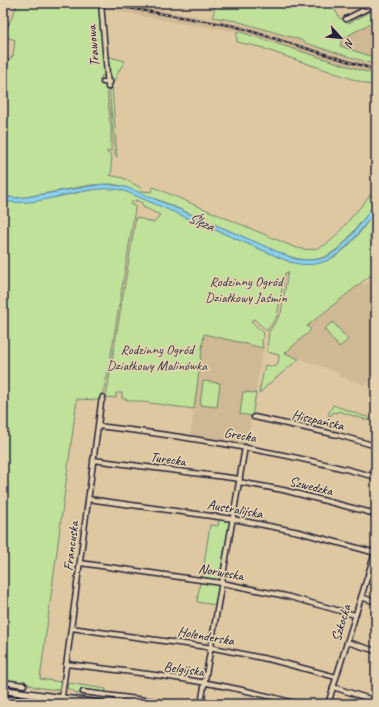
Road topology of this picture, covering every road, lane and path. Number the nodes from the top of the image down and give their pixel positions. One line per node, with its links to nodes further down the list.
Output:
1 (101, 3): 6 (street, Trawowa)
2 (376, 4): 3 (street)
3 (346, 19)
4 (3, 23): 5 (street)
5 (3, 32)
6 (107, 83)
7 (103, 397): 9 (street, Francuska)
8 (254, 417): 10 (street, Hiszpańska)
9 (98, 426): 11 (street, Grecka); 12 (street, Francuska)
10 (376, 446)
11 (245, 447): 13 (street, Grecka); 14 (street)
12 (93, 460): 14 (street, Turecka); 15 (street, Francuska)
13 (376, 477)
14 (240, 480): 16 (street, Szwedzka); 17 (street)
15 (88, 499): 17 (street, Australijska); 19 (street, Francuska)
16 (376, 514)
17 (233, 519): 18 (street, Australijska); 20 (street)
18 (376, 552): 21 (street, Szkocka)
19 (80, 564): 20 (street, Norweska); 24 (street, Francuska)
20 (222, 583): 23 (street, Norweska); 26 (street)
21 (361, 597): 22 (street); 23 (street, Szkocka)
22 (376, 602)
23 (355, 615): 25 (street, Szkocka)
24 (71, 628): 26 (street, Holenderska); 28 (street, Francuska)
25 (347, 642): 27 (street); 29 (street, Szkocka)
26 (210, 648): 29 (street, Holenderska); 31 (street)
27 (376, 651)
28 (66, 664): 31 (street, Belgijska); 37 (street, Francuska)
29 (336, 677): 33 (street, Szkocka)
30 (3, 682): 32 (street)
31 (204, 683): 42 (street); 43 (street, Belgijska)
32 (24, 685)
33 (333, 687): 38 (street); 44 (street, Szkocka)
34 (3, 690): 37 (main road)
35 (83, 692): 41 (street)
36 (3, 699): 39 (main road)
37 (62, 701): 40 (main road)
38 (376, 701)
39 (38, 704)
40 (103, 704)
41 (176, 704)
42 (201, 704)
43 (298, 704)
44 (328, 704)

